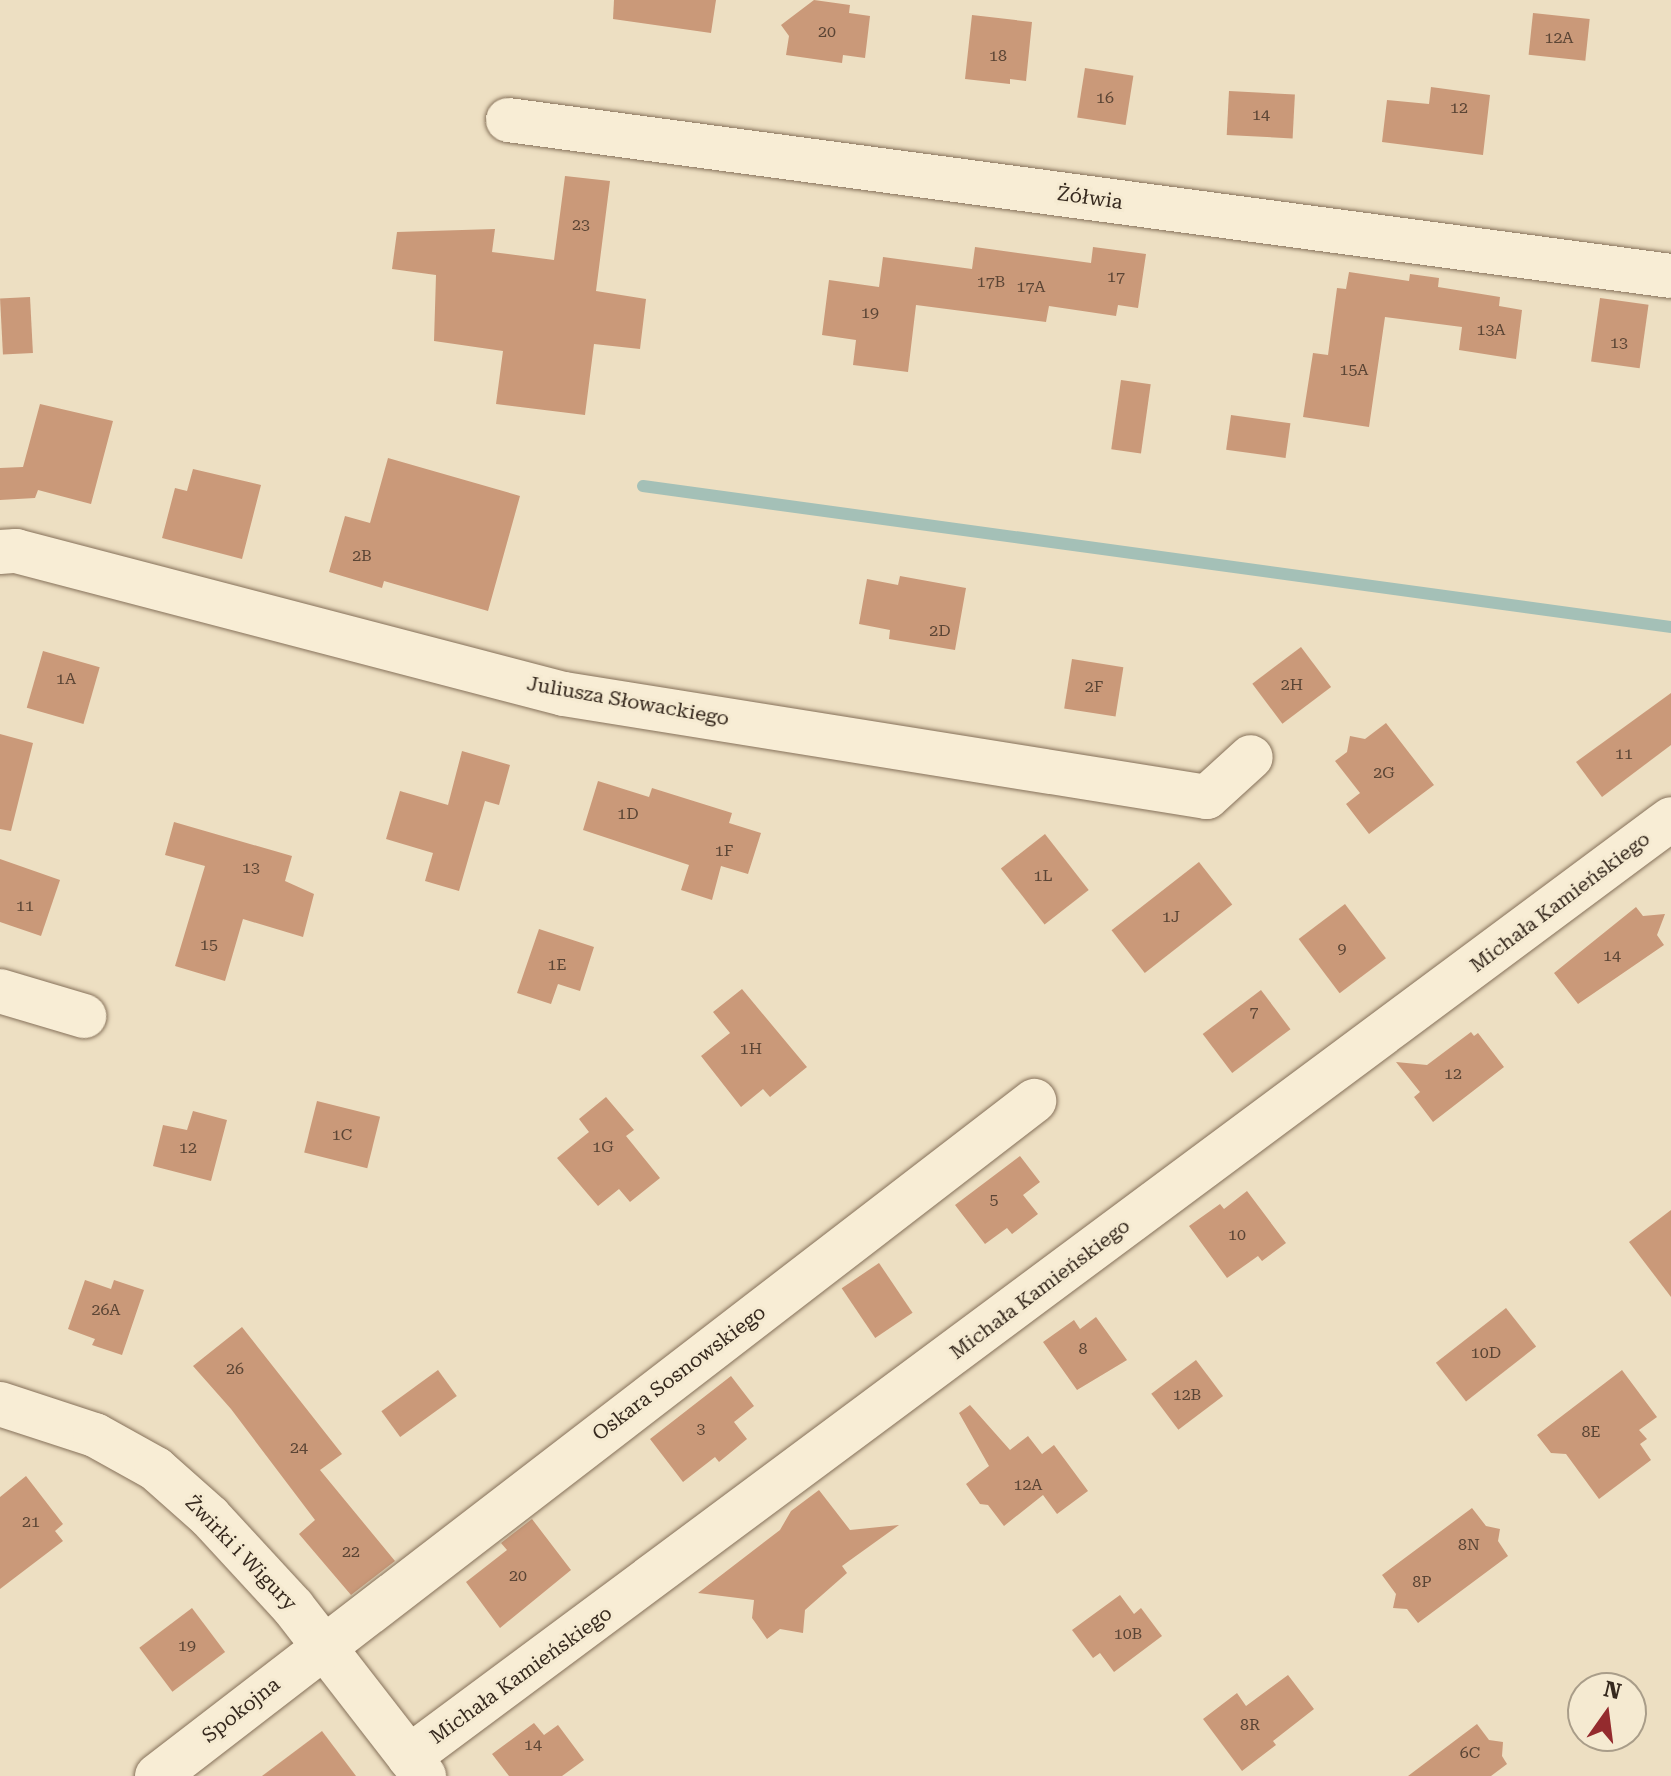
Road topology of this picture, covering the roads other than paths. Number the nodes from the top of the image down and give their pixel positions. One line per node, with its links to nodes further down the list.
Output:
1 (508, 120): 2 (street, Żółwia)
2 (1671, 276)
3 (0, 552): 4 (street, Juliusza Słowackiego)
4 (1251, 757)
5 (1671, 819): 11 (street, Michała Kamieńskiego)
6 (0, 991): 7 (street)
7 (84, 1016)
8 (1034, 1101): 10 (street, Oskara Sosnowskiego)
9 (0, 1404): 10 (street, Żwirki i Wigury)
10 (325, 1645): 11 (street, Żwirki i Wigury); 12 (street, Spokojna)
11 (416, 1766)
12 (157, 1776)

